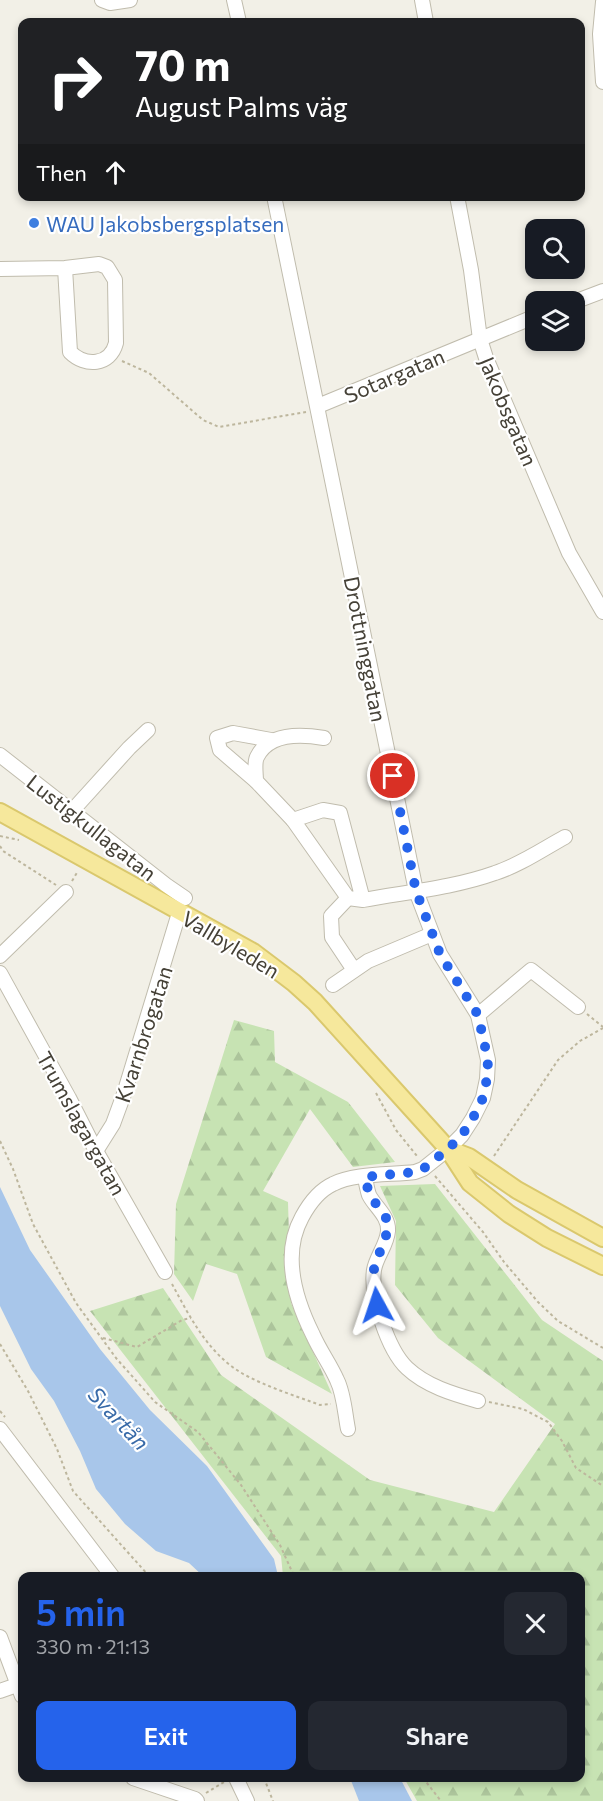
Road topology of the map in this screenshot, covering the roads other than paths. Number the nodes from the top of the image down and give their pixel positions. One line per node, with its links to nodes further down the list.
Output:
1 (102, 0): 2 (street)
2 (130, 0)
3 (234, 0): 6 (street)
4 (422, 0): 7 (street)
5 (603, 2): 8 (street)
6 (238, 18)
7 (425, 18)
8 (603, 82)
9 (275, 201): 17 (street, Drottninggatan)
10 (458, 201): 16 (street, Jakobsgatan)
11 (65, 268): 11 (street); 12 (street)
12 (0, 269)
13 (603, 291): 14 (street)
14 (585, 298)
15 (525, 321): 16 (street, Sotargatan)
16 (480, 339): 17 (street, Sotargatan); 18 (street, Jakobsgatan)
17 (320, 412): 28 (street, Drottninggatan)
18 (603, 612)
19 (148, 730): 24 (street)
20 (324, 738): 21 (street)
21 (271, 740): 23 (street); 23 (street)
22 (0, 755): 24 (street, Lustigkullagatan)
23 (256, 781): 26 (street)
24 (72, 811): 32 (street, Lustigkullagatan)
25 (0, 812): 32 (main road, Vallbyleden)
26 (293, 820): 30 (street); 31 (street)
27 (565, 837): 28 (street)
28 (416, 891): 31 (street); 33 (street, Drottninggatan)
29 (66, 892): 34 (street)
30 (348, 898): 31 (street); 35 (street)
31 (363, 900)
32 (182, 905): 40 (main road, Vallbyleden); 41 (street, Kvarnbrogatan)
33 (432, 934): 35 (street); 39 (street, Drottninggatan)
34 (0, 956)
35 (354, 970): 37 (street)
36 (0, 973): 41 (street, Trumslagargatan)
37 (333, 985)
38 (578, 1007): 39 (street)
39 (478, 1015): 40 (street, Drottninggatan)
40 (448, 1149): 42 (street, Drottninggatan); 43 (main road, Vallbyleden); 44 (main road, Vallbyleden)
41 (96, 1151): 45 (street, Trumslagargatan)
42 (365, 1177): 46 (street); 48 (street, Drottninggatan)
43 (603, 1238)
44 (603, 1266)
45 (165, 1272)
46 (478, 1401)
47 (0, 1429): 49 (street)
48 (348, 1429)
49 (109, 1572)
50 (0, 1637): 51 (street)
51 (18, 1686)
52 (0, 1691): 53 (street)
53 (18, 1691)
54 (144, 1782): 56 (street)
55 (233, 1782): 57 (street)
56 (196, 1800)
57 (247, 1801)

